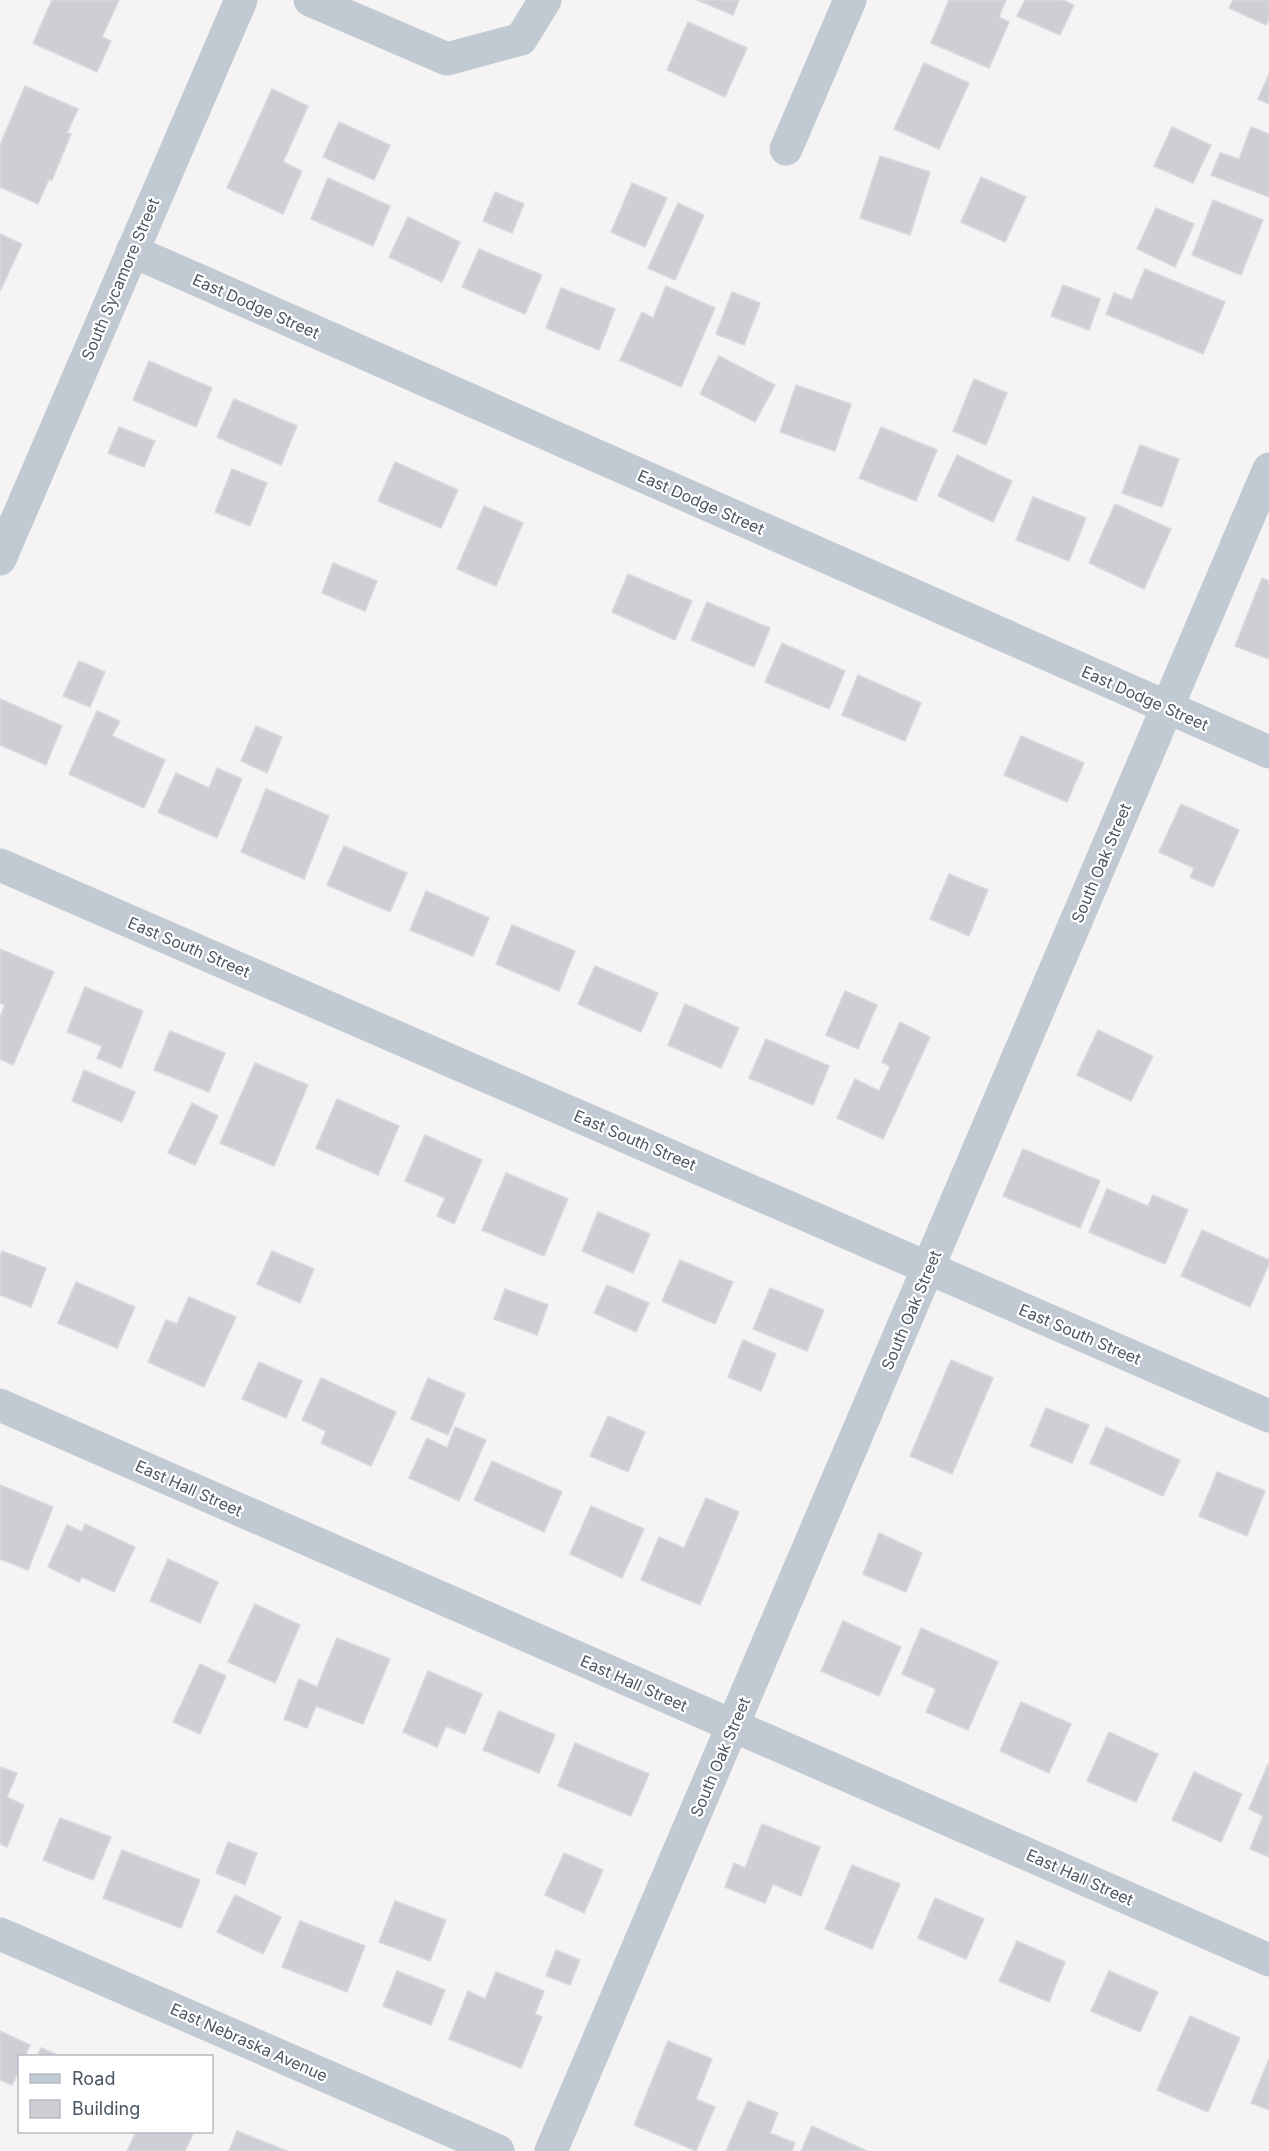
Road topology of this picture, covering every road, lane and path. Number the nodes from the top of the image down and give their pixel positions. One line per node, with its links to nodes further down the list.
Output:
1 (241, 0): 6 (street, South Sycamore Street)
2 (310, 0): 3 (street)
3 (545, 0)
4 (850, 0): 5 (street)
5 (786, 149)
6 (132, 251): 8 (street, South Sycamore Street); 9 (street, East Dodge Street)
7 (1269, 469): 9 (street, South Oak Street)
8 (0, 559)
9 (1167, 707): 10 (street, East Dodge Street); 12 (street, South Oak Street)
10 (1269, 752)
11 (0, 865): 12 (street, East South Street)
12 (929, 1268): 14 (street, East South Street); 15 (street, South Oak Street)
13 (0, 1406): 15 (street, East Hall Street)
14 (1269, 1416)
15 (734, 1726): 17 (street, East Hall Street); 19 (street, South Oak Street)
16 (0, 1934): 18 (street, East Nebraska Avenue)
17 (1269, 1960)
18 (498, 2151)
19 (551, 2151)

